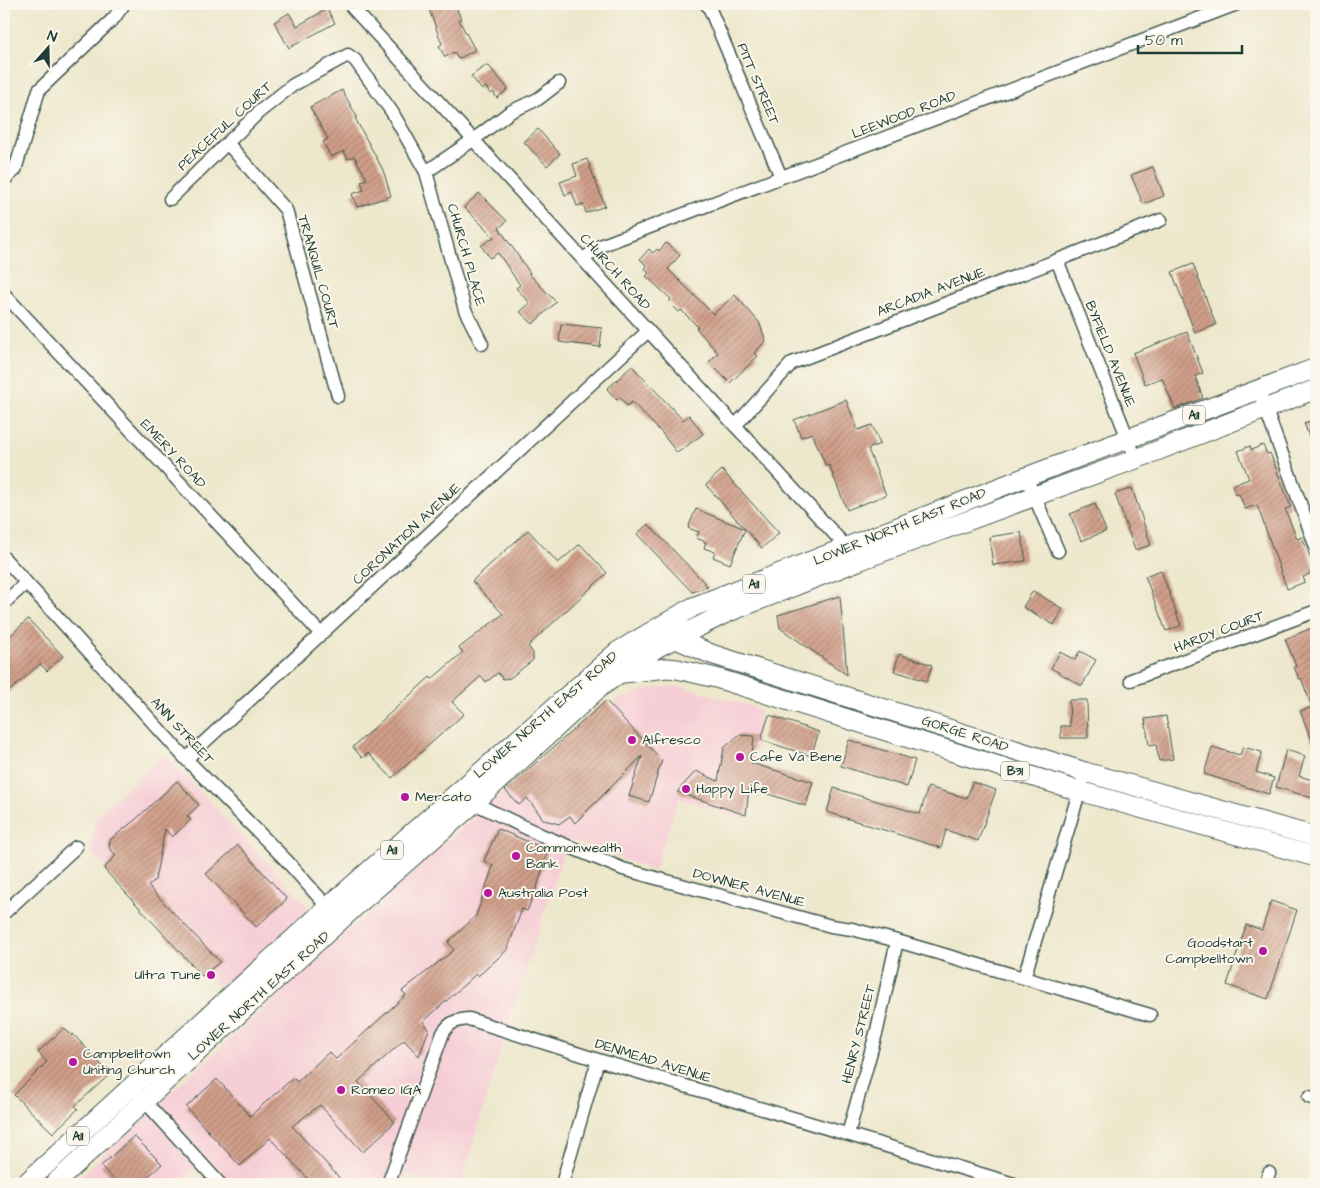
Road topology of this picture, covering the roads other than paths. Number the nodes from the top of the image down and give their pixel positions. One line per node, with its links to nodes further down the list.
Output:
1 (124, 4): 11 (street)
2 (349, 4): 7 (street, CHURCH ROAD)
3 (1238, 4): 10 (street, LEEWOOD ROAD)
4 (711, 5): 10 (street, PITT STREET)
5 (356, 60): 8 (street, PEACEFUL COURT); 9 (street, CHURCH PLACE)
6 (559, 83): 7 (street)
7 (474, 140): 9 (street); 14 (street, CHURCH ROAD)
8 (228, 144): 12 (street, PEACEFUL COURT); 22 (street, TRANQUIL COURT)
9 (426, 172): 18 (street, CHURCH PLACE)
10 (781, 178): 14 (street, LEEWOOD ROAD)
11 (4, 180)
12 (170, 199)
13 (1161, 220): 15 (street, ARCADIA AVENUE)
14 (584, 259): 17 (street, CHURCH ROAD)
15 (1057, 260): 24 (street, ARCADIA AVENUE); 25 (street, BYFIELD AVENUE)
16 (4, 294): 37 (street, EMERY ROAD)
17 (648, 331): 24 (street, CHURCH ROAD); 37 (street, CORONATION AVENUE)
18 (482, 344)
19 (1316, 368): 21 (main road, LOWER NORTH EAST ROAD / A11)
20 (1316, 389): 23 (main road, LOWER NORTH EAST ROAD / A11)
21 (1259, 391): 23 (street); 25 (main road, LOWER NORTH EAST ROAD / A11)
22 (338, 396)
23 (1266, 410): 26 (main road, LOWER NORTH EAST ROAD / A11); 29 (street)
24 (735, 426): 31 (street, CHURCH ROAD)
25 (1128, 439): 26 (street, BYFIELD AVENUE); 27 (main road, LOWER NORTH EAST ROAD / A11)
26 (1136, 459): 28 (main road, LOWER NORTH EAST ROAD / A11)
27 (1026, 477): 28 (street); 31 (main road, LOWER NORTH EAST ROAD / A11)
28 (1034, 497): 30 (street); 31 (main road, LOWER NORTH EAST ROAD / A11)
29 (1316, 547)
30 (1058, 551)
31 (853, 554): 36 (main road, LOWER NORTH EAST ROAD / A11)
32 (4, 558): 33 (street, ANN STREET)
33 (26, 583): 34 (street); 41 (street, ANN STREET)
34 (4, 603)
35 (1316, 611): 40 (street, HARDY COURT)
36 (669, 631): 38 (main road, LOWER NORTH EAST ROAD / A11); 39 (main road, GORGE ROAD / B31); 42 (main road, GORGE ROAD / B31); 48 (main road, LOWER NORTH EAST ROAD / A11)
37 (320, 634): 41 (street, CORONATION AVENUE)
38 (621, 674): 39 (main road, GORGE ROAD / B31); 44 (main road, LOWER NORTH EAST ROAD / A11)
39 (716, 678): 43 (main road, GORGE ROAD / B31)
40 (1131, 680)
41 (186, 759): 48 (street, ANN STREET)
42 (1085, 772): 43 (street); 45 (main road, GORGE ROAD / B31)
43 (1079, 791): 47 (main road, GORGE ROAD / B31); 52 (street)
44 (474, 803): 50 (main road, LOWER NORTH EAST ROAD / A11); 51 (street, DOWNER AVENUE)
45 (1316, 837)
46 (76, 847): 49 (street)
47 (1316, 857)
48 (328, 907): 50 (street, ANN STREET); 55 (main road, LOWER NORTH EAST ROAD / A11)
49 (4, 913)
50 (341, 921): 56 (main road, LOWER NORTH EAST ROAD / A11)
51 (897, 941): 52 (street, DOWNER AVENUE); 57 (street, HENRY STREET)
52 (1024, 978): 53 (street, DOWNER AVENUE)
53 (1150, 1015)
54 (598, 1060): 57 (street, DENMEAD AVENUE); 61 (street, DENMEAD AVENUE); 62 (street)
55 (131, 1087): 56 (street); 58 (main road, LOWER NORTH EAST ROAD / A11)
56 (144, 1101): 59 (main road, LOWER NORTH EAST ROAD / A11); 60 (street)
57 (848, 1134): 63 (street, DENMEAD AVENUE)
58 (25, 1184)
59 (54, 1184)
60 (220, 1184)
61 (388, 1184)
62 (562, 1184)
63 (1014, 1184)

